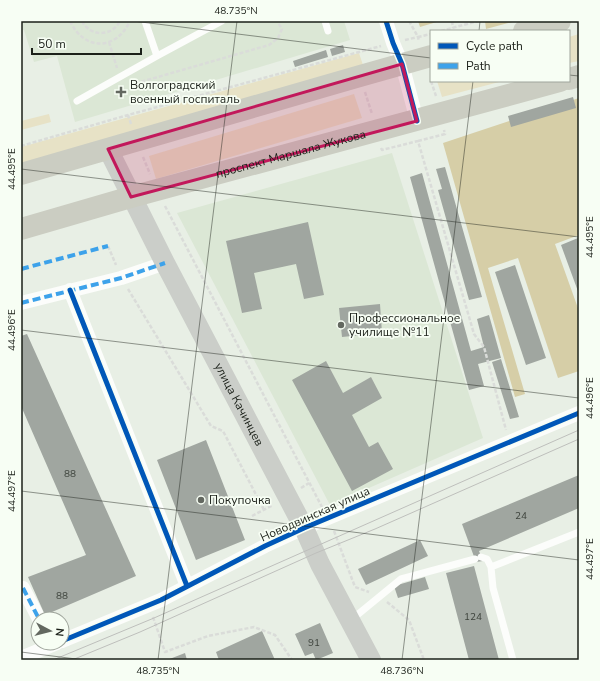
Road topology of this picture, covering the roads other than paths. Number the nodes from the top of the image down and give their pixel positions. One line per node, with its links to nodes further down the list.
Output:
1 (145, 21): 8 (lane)
2 (222, 21): 8 (lane)
3 (325, 21): 7 (lane)
4 (386, 21): 10 (street)
5 (560, 21): 6 (highway)
6 (528, 30)
7 (328, 31)
8 (157, 56): 12 (lane)
9 (430, 56): 10 (highway)
10 (402, 64): 13 (street); 14 (highway)
11 (556, 82): 13 (highway, проспект Маршала Жукова)
12 (77, 101)
13 (417, 121): 16 (highway, проспект Маршала Жукова)
14 (108, 149): 15 (highway); 16 (main road, улица Качинцев)
15 (21, 174)
16 (131, 197): 17 (highway, проспект Маршала Жукова); 18 (main road, улица Качинцев)
17 (21, 229)
18 (165, 263): 19 (street); 22 (main road, улица Качинцев)
19 (70, 290): 20 (street); 25 (street)
20 (21, 303)
21 (579, 413): 22 (street, Новодвинская улица)
22 (304, 528): 25 (street, Новодвинская улица); 28 (main road, улица Качинцев)
23 (579, 532): 24 (lane)
24 (491, 567): 28 (lane); 33 (lane)
25 (187, 586): 29 (street, Новодвинская улица)
26 (23, 588): 27 (street)
27 (35, 611)
28 (351, 620): 32 (main road, улица Качинцев)
29 (70, 637)
30 (37, 651): 31 (street, Новодвинская улица)
31 (21, 658)
32 (371, 660)
33 (513, 660)

